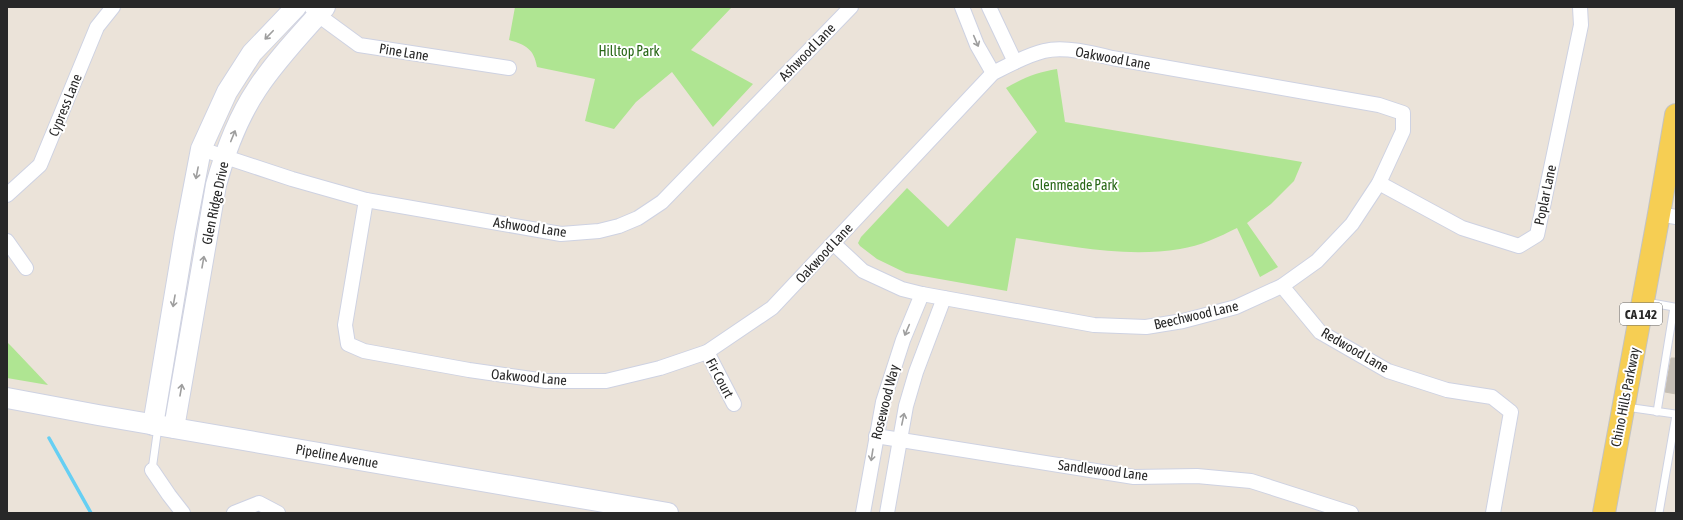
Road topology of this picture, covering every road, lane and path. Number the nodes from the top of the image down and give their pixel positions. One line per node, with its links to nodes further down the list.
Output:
1 (114, 7): 16 (street, Cypress Lane)
2 (296, 7): 13 (street, Glen Ridge Drive, one-way to 13)
3 (851, 7): 17 (street, Ashwood Lane)
4 (962, 7): 10 (street, one-way to 10)
5 (989, 7): 8 (street)
6 (1580, 7): 15 (street, Poplar Lane)
7 (318, 10): 9 (street, Pine Lane); 14 (street, Glen Ridge Drive, one-way to 7)
8 (1015, 62): 10 (street, Oakwood Lane); 11 (street, Oakwood Lane)
9 (509, 68)
10 (993, 73): 20 (street, Oakwood Lane)
11 (1402, 113): 15 (street, Beechwood Lane)
12 (1676, 115): 18 (main road, Chino Hills Parkway / CA 142)
13 (202, 149): 14 (street, Ashwood Lane); 33 (street, Glen Ridge Drive, one-way to 33)
14 (224, 157): 17 (street, Ashwood Lane); 33 (street, Glen Ridge Drive, one-way to 14)
15 (1379, 183): 22 (street, Beechwood Lane)
16 (7, 195)
17 (366, 200): 27 (street, Oakwood Lane)
18 (1668, 216): 25 (main road, Chino Hills Parkway / CA 142)
19 (7, 241): 21 (street)
20 (833, 243): 23 (street, Beechwood Lane); 27 (street, Oakwood Lane)
21 (26, 268)
22 (1282, 286): 24 (street, Beechwood Lane); 44 (street, Redwood Lane)
23 (922, 294): 24 (street, Beechwood Lane); 34 (street, Rosewood Way, one-way to 34)
24 (944, 298): 35 (street, Rosewood Way, one-way to 24)
25 (1643, 302): 26 (lane); 30 (main road, Chino Hills Parkway / CA 142)
26 (1675, 308): 31 (lane)
27 (706, 352): 29 (street, Fir Court)
28 (7, 398): 33 (street, Pipeline Avenue)
29 (734, 404)
30 (1623, 407): 31 (lane); 45 (main road, Chino Hills Parkway / CA 142)
31 (1656, 412): 32 (lane)
32 (1676, 415): 46 (lane)
33 (162, 426): 36 (lane); 40 (street, Pipeline Avenue)
34 (876, 436): 35 (street, Sandlewood Lane); 41 (street, Rosewood Way, one-way to 41)
35 (899, 440): 42 (street, Rosewood Way); 43 (street, Sandlewood Lane)
36 (152, 470): 37 (street)
37 (183, 513)
38 (234, 513): 39 (street)
39 (278, 513)
40 (668, 513)
41 (863, 513)
42 (887, 513)
43 (1351, 513)
44 (1493, 513)
45 (1604, 513)
46 (1659, 513)

